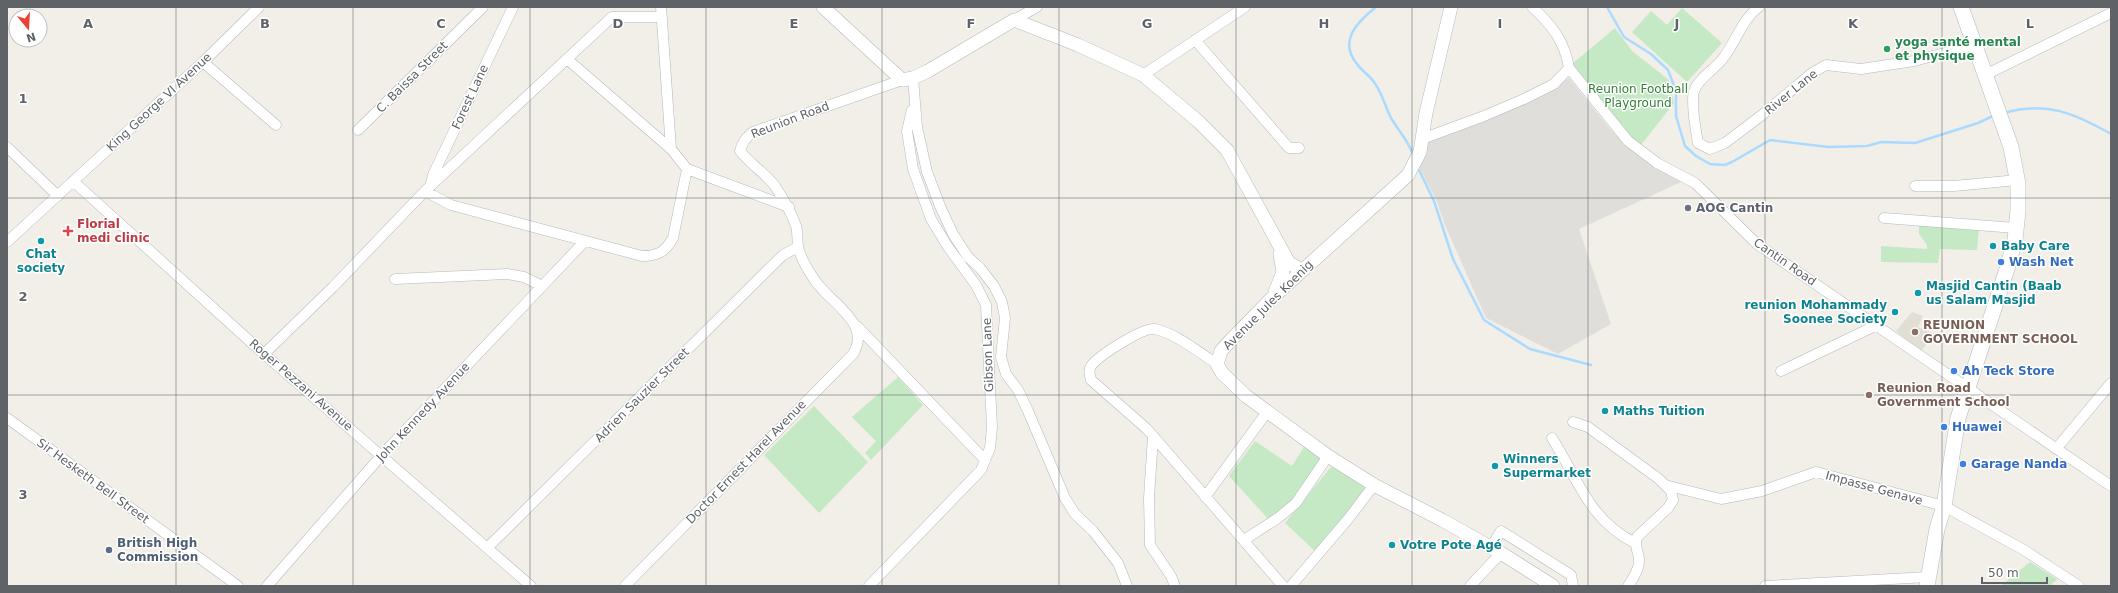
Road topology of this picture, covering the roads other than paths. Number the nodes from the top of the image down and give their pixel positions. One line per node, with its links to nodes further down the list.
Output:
1 (259, 7): 17 (street, King George VI Avenue)
2 (483, 7): 24 (street, C. Baissa Street)
3 (513, 7): 33 (street, Forest Lane)
4 (823, 7): 21 (street)
5 (1037, 7): 13 (street)
6 (1245, 7): 14 (street)
7 (1451, 7): 25 (street, Avenue Jules Koenig)
8 (1532, 7): 18 (street)
9 (1760, 7): 15 (street, River Lane)
10 (1961, 7): 15 (main road)
11 (662, 12): 16 (street); 28 (street)
12 (2111, 13): 20 (street)
13 (1014, 20): 19 (street); 21 (street)
14 (1196, 40): 19 (street); 27 (street)
15 (1974, 45): 20 (main road)
16 (567, 59): 28 (street); 33 (street)
17 (203, 62): 23 (street); 31 (street, King George VI Avenue)
18 (1569, 68): 25 (street); 47 (street, Cantin Road)
19 (1143, 75): 41 (street)
20 (1985, 75): 30 (main road)
21 (907, 79): 22 (street); 35 (street, Reunion Road)
22 (914, 98): 62 (street, Gibson Lane); 79 (street)
23 (276, 125)
24 (358, 130)
25 (1422, 139): 43 (street, Avenue Jules Koenig)
26 (7, 147): 34 (street)
27 (1299, 148)
28 (671, 150): 29 (street)
29 (687, 169): 35 (street); 39 (street)
30 (2018, 180): 32 (street); 37 (main road)
31 (73, 181): 34 (street, King George VI Avenue); 49 (street, Roger Pezzani Avenue)
32 (1915, 186)
33 (428, 189): 39 (street); 49 (street)
34 (58, 196): 38 (street, King George VI Avenue)
35 (789, 207): 40 (street, Reunion Road)
36 (1884, 218): 37 (street)
37 (2016, 228): 53 (main road)
38 (8, 238)
39 (584, 242): 45 (street, John Kennedy Avenue)
40 (798, 247): 48 (street, Reunion Road); 70 (street, Adrien Sauzier Street)
41 (1280, 248): 42 (street); 43 (street)
42 (1282, 268): 43 (street); 46 (street)
43 (1298, 273): 46 (street, Avenue Jules Koenig)
44 (395, 279): 45 (street)
45 (542, 286): 60 (street, John Kennedy Avenue)
46 (1271, 299): 50 (street, Avenue Jules Koenig)
47 (1877, 325): 51 (street); 53 (street, Cantin Road)
48 (857, 330): 62 (street, Reunion Road); 73 (street, Doctor Ernest Harel Avenue)
49 (264, 354): 60 (street, Roger Pezzani Avenue)
50 (1217, 364): 54 (street, Avenue Jules Koenig); 57 (street)
51 (1781, 371)
52 (2111, 383): 59 (street)
53 (1967, 388): 59 (street, Cantin Road); 67 (main road)
54 (1267, 412): 61 (street, Avenue Jules Koenig); 66 (street)
55 (7, 418): 74 (street, Sir Hesketh Bell Street)
56 (1573, 422): 65 (street)
57 (1153, 436): 66 (street); 80 (street)
58 (1552, 438): 69 (street)
59 (2056, 449): 64 (street, Cantin Road)
60 (381, 456): 70 (street, Roger Pezzani Avenue); 75 (street, John Kennedy Avenue)
61 (1328, 456): 63 (street, Avenue Jules Koenig); 68 (street)
62 (985, 460): 78 (street, Gibson Lane)
63 (1374, 485): 71 (street, Avenue Jules Koenig); 82 (street)
64 (2111, 486)
65 (1668, 488): 67 (street, Impasse Genave); 69 (street)
66 (1205, 497): 68 (street)
67 (1944, 506): 72 (main road); 88 (street, Impasse Genave)
68 (1244, 540): 81 (street)
69 (1635, 543): 86 (street)
70 (488, 547): 76 (street, Roger Pezzani Avenue)
71 (1496, 550): 83 (street); 84 (street, Avenue Jules Koenig); 85 (street)
72 (1928, 582): 87 (street)
73 (628, 583): 77 (street)
74 (238, 586)
75 (267, 586)
76 (531, 586)
77 (640, 586)
78 (869, 586)
79 (1127, 586)
80 (1175, 586)
81 (1283, 586)
82 (1291, 586)
83 (1470, 586)
84 (1553, 586)
85 (1573, 586)
86 (1628, 586)
87 (1765, 586)
88 (2079, 586)

